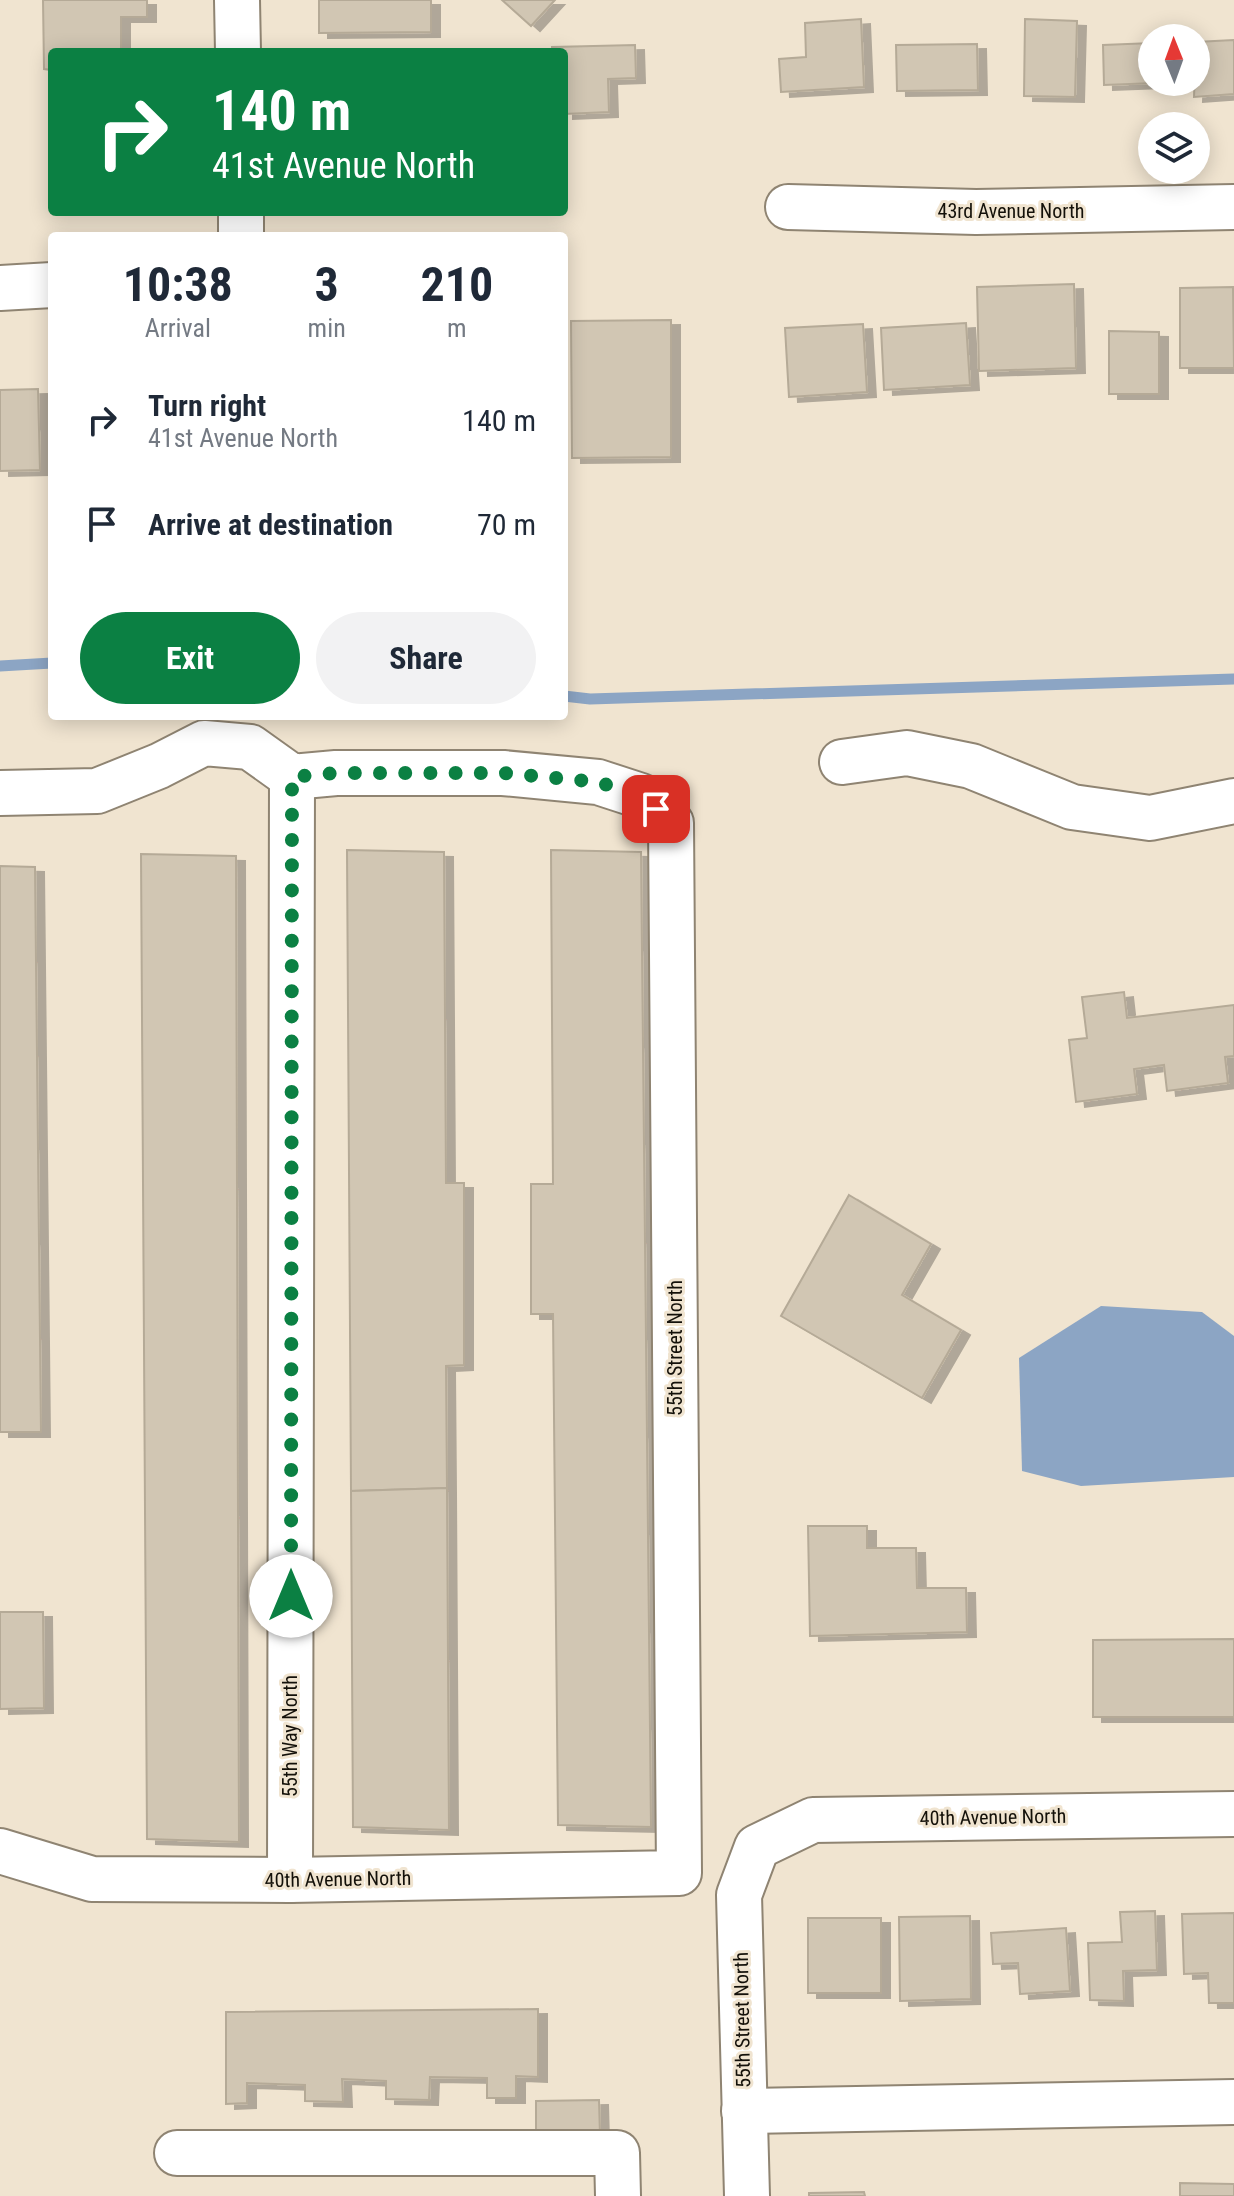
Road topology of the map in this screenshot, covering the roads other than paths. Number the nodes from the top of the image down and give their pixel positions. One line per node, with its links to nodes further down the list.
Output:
1 (237, 0): 2 (street)
2 (238, 48)
3 (788, 207): 4 (street, 43rd Avenue North)
4 (1234, 207)
5 (48, 285): 6 (street)
6 (0, 288)
7 (842, 762): 10 (street)
8 (292, 777): 9 (street); 14 (street, 55th Street North); 15 (street, 55th Way North)
9 (0, 793)
10 (1234, 801)
11 (1234, 1814): 12 (street, 40th Avenue North)
12 (757, 1847): 17 (street, 55th Street North)
13 (0, 1851): 15 (street, 40th Avenue North)
14 (679, 1873): 15 (street, 40th Avenue North)
15 (290, 1880)
16 (1234, 2102): 17 (street)
17 (744, 2111): 20 (street, 55th Street North)
18 (177, 2153): 19 (street)
19 (618, 2196)
20 (747, 2196)

